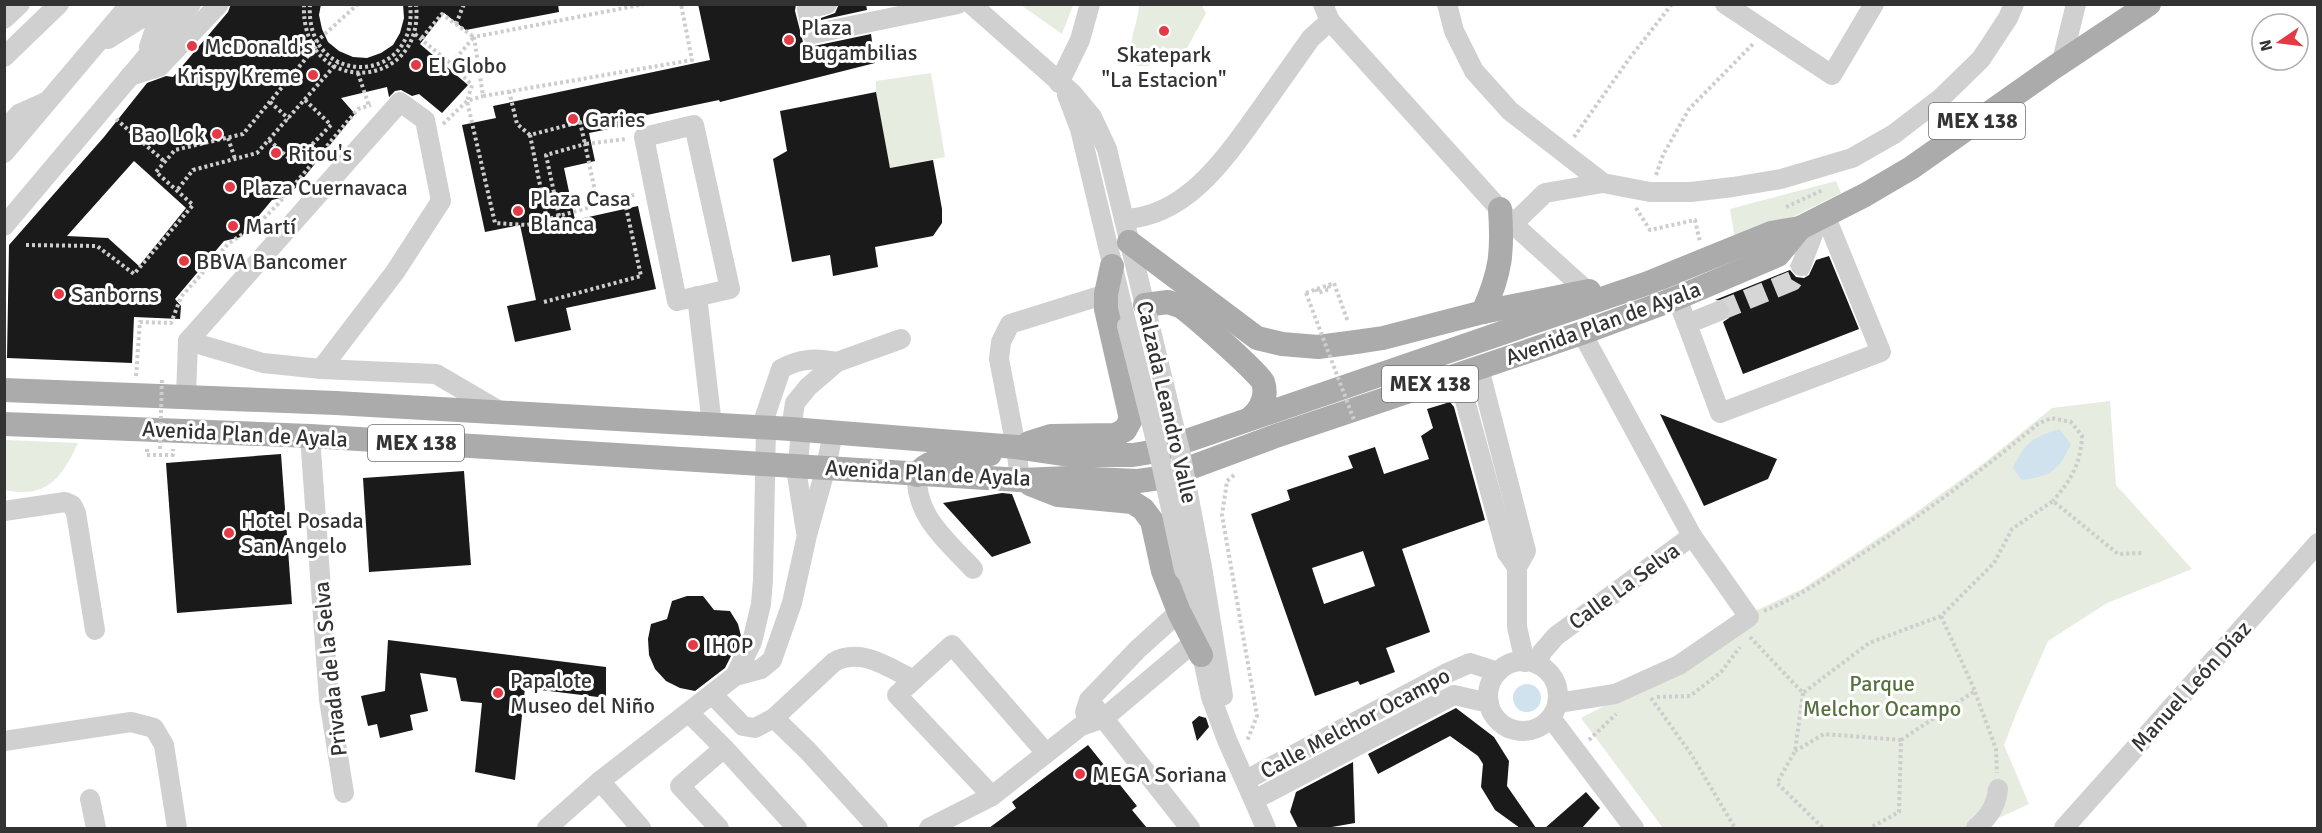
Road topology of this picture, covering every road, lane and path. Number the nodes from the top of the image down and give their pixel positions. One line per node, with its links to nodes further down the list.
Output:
1 (20, 4): 31 (street)
2 (60, 4): 42 (street)
3 (130, 4): 40 (street)
4 (153, 4): 40 (street)
5 (171, 4): 41 (street)
6 (190, 4): 41 (street)
7 (219, 4): 47 (street)
8 (304, 4): 39 (path)
9 (310, 4): 38 (path)
10 (358, 4): 39 (path)
11 (410, 4): 44 (path)
12 (416, 4): 35 (path)
13 (464, 4): 32 (path)
14 (645, 4): 28 (path)
15 (681, 4): 49 (path)
16 (827, 4): 29 (street)
17 (958, 4): 29 (street)
18 (971, 4): 33 (street)
19 (997, 4): 33 (street)
20 (1090, 4): 48 (street)
21 (1448, 4): 65 (street)
22 (1672, 4): 65 (path)
23 (1725, 4): 34 (street)
24 (1874, 4): 34 (street)
25 (2014, 4): 73 (street)
26 (2076, 4): 43 (street)
27 (2149, 4): 43 (main road, Avenida Plan de Ayala / MEX 138)
28 (636, 5): 36 (path)
29 (874, 13)
30 (1326, 13): 77 (street); 81 (street)
31 (4, 19)
32 (456, 24): 36 (path); 37 (path)
33 (992, 24): 48 (street)
34 (1765, 32): 73 (path)
35 (415, 34): 37 (path); 46 (path)
36 (474, 37): 45 (path); 50 (path)
37 (421, 39): 45 (path)
38 (318, 44): 44 (path); 54 (path)
39 (312, 46): 46 (path)
40 (92, 49): 51 (street)
41 (147, 56): 47 (street)
42 (4, 57)
43 (2062, 61): 79 (main road, Avenida Plan de Ayala / MEX 138)
44 (338, 62): 52 (path)
45 (451, 64): 53 (path)
46 (358, 73): 55 (path)
47 (130, 76): 56 (street)
48 (1059, 83): 81 (street, Calzada Leandro Valle); 84 (street, Calzada Leandro Valle)
49 (509, 91): 50 (path); 59 (path)
50 (483, 96): 53 (path)
51 (51, 100): 58 (street); 66 (street)
52 (305, 100): 57 (path); 63 (path)
53 (467, 101): 60 (path); 78 (path)
54 (270, 102): 57 (path); 62 (path)
55 (369, 106)
56 (104, 108): 68 (path); 80 (street)
57 (289, 118): 63 (path)
58 (4, 130)
59 (530, 135): 64 (path); 78 (path)
60 (429, 137): 100 (street); 104 (street)
61 (644, 137): 64 (path); 70 (street); 89 (street)
62 (228, 138): 67 (path); 68 (path)
63 (269, 140): 67 (path)
64 (585, 144): 75 (path); 76 (path)
65 (1562, 152): 69 (street)
66 (4, 153)
67 (235, 159): 72 (path)
68 (165, 162): 72 (path)
69 (1603, 183): 71 (street); 77 (street)
70 (655, 188): 74 (path); 89 (street)
71 (1624, 188): 73 (street); 82 (path)
72 (178, 189): 83 (path)
73 (1650, 192)
74 (624, 198): 75 (path); 92 (path)
75 (598, 205): 76 (path)
76 (559, 216): 78 (path)
77 (1507, 216): 87 (street); 95 (main road)
78 (547, 220)
79 (1815, 220): 85 (street); 86 (main road, Avenida Plan de Ayala / MEX 138); 91 (main road, Avenida Plan de Ayala / MEX 138); 96 (street)
80 (4, 226)
81 (1127, 231): 94 (street, Calzada Leandro Valle); 101 (main road)
82 (1700, 244)
83 (26, 245)
84 (1113, 266): 88 (main road); 134 (street, Calzada Leandro Valle, bridge)
85 (1801, 266)
86 (1658, 280): 87 (main road); 91 (street); 102 (main road, Avenida Plan de Ayala / MEX 138)
87 (1587, 291): 95 (main road)
88 (1106, 294): 120 (street); 120 (main road)
89 (697, 296): 115 (street)
90 (181, 297): 109 (path)
91 (1677, 298): 96 (street); 97 (main road, Avenida Plan de Ayala / MEX 138)
92 (544, 302)
93 (1719, 311): 96 (street)
94 (1146, 312): 112 (main road); 134 (street, Calzada Leandro Valle, bridge)
95 (1483, 312): 98 (main road)
96 (1687, 324)
97 (1582, 333): 105 (main road, Avenida Plan de Ayala / MEX 138); 131 (street)
98 (1386, 337): 101 (main road); 102 (main road); 107 (main road)
99 (902, 339): 103 (street)
100 (188, 341): 104 (street); 110 (street)
101 (1356, 342): 113 (path, bridge)
102 (1445, 354): 107 (main road, Avenida Plan de Ayala / MEX 138)
103 (837, 362): 116 (street); 117 (street)
104 (321, 369): 111 (street)
105 (1468, 371): 126 (main road, Avenida Plan de Ayala / MEX 138); 142 (street)
106 (162, 377): 121 (path, bridge)
107 (1346, 387): 112 (main road, Avenida Plan de Ayala / MEX 138)
108 (4, 390): 109 (main road, Avenida Plan de Ayala / MEX 138)
109 (134, 396): 110 (main road, Avenida Plan de Ayala / MEX 138)
110 (186, 398): 111 (main road, Avenida Plan de Ayala / MEX 138)
111 (501, 412): 115 (main road, Avenida Plan de Ayala / MEX 138)
112 (1250, 419): 120 (main road, Avenida Plan de Ayala / MEX 138)
113 (1354, 420)
114 (4, 424): 119 (main road, Avenida Plan de Ayala / MEX 138)
115 (712, 425): 116 (main road, Avenida Plan de Ayala / MEX 138)
116 (764, 428): 117 (main road, Avenida Plan de Ayala / MEX 138); 122 (street)
117 (796, 430): 118 (main road, Avenida Plan de Ayala / MEX 138); 123 (street)
118 (833, 433): 120 (main road, Avenida Plan de Ayala / MEX 138); 124 (street)
119 (310, 436): 122 (main road, Avenida Plan de Ayala / MEX 138); 171 (street, Privada de la Selva)
120 (1016, 447): 125 (main road); 126 (street)
121 (160, 449)
122 (765, 465): 123 (main road, Avenida Plan de Ayala / MEX 138); 144 (street)
123 (796, 467): 124 (main road, Avenida Plan de Ayala / MEX 138); 130 (street)
124 (826, 467): 125 (main road, Avenida Plan de Ayala / MEX 138); 130 (street)
125 (917, 475): 126 (main road, Avenida Plan de Ayala / MEX 138); 135 (street)
126 (1020, 480): 136 (main road)
127 (2054, 501): 133 (path); 137 (path); 138 (path)
128 (4, 511): 139 (street)
129 (1222, 516): 167 (path)
130 (807, 535): 144 (street)
131 (1692, 536): 138 (street); 140 (street, Calle La Selva)
132 (2318, 543): 190 (street, Manuel León Díaz)
133 (2144, 553)
134 (1193, 568): 141 (street, Calzada Leandro Valle); 160 (street, Calzada Leandro Valle)
135 (973, 569)
136 (1179, 612): 141 (main road); 151 (street)
137 (1941, 616): 147 (path); 148 (path)
138 (1749, 626): 148 (path); 150 (path); 155 (street)
139 (95, 630)
140 (1556, 636): 142 (street, Calle La Selva); 145 (street, Calle La Selva)
141 (1197, 649): 158 (street); 160 (street, Calzada Leandro Valle)
142 (1531, 663): 143 (street); 145 (street)
143 (1498, 672): 153 (street); 168 (street, Calle Melchor Ocampo)
144 (735, 676): 149 (street)
145 (1553, 677): 155 (street)
146 (914, 680): 157 (street); 166 (street); 172 (street)
147 (1975, 692): 161 (path); 170 (path)
148 (1803, 693): 164 (path)
149 (712, 694): 156 (street); 157 (street)
150 (1650, 697): 152 (path); 186 (path)
151 (1089, 700): 158 (street); 159 (street)
152 (1641, 700)
153 (1489, 703): 155 (street); 174 (street, Calle Melchor Ocampo)
154 (1622, 707): 165 (path)
155 (1555, 710): 165 (street)
156 (688, 713): 163 (street); 169 (street)
157 (774, 718): 181 (street)
158 (1104, 718): 159 (street); 183 (street)
159 (1081, 726): 166 (street)
160 (1227, 740): 167 (street, Calzada Leandro Valle)
161 (1901, 740): 164 (path); 188 (path)
162 (4, 741): 176 (street)
163 (724, 748): 179 (street); 180 (street)
164 (1795, 751): 187 (path)
165 (1578, 752): 185 (street)
166 (1046, 753): 172 (street)
167 (1238, 762): 168 (street, Calzada Leandro Valle)
168 (1246, 780): 174 (street, Calzada Leandro Valle)
169 (600, 781): 177 (street); 178 (street)
170 (1998, 789): 189 (street)
171 (344, 793)
172 (992, 796): 182 (street)
173 (90, 799): 175 (street)
174 (1254, 800): 184 (street, Calzada Leandro Valle)
175 (96, 828)
176 (177, 828)
177 (547, 828)
178 (641, 828)
179 (719, 828)
180 (797, 828)
181 (878, 828)
182 (929, 828)
183 (1190, 828)
184 (1266, 828)
185 (1634, 828)
186 (1735, 828)
187 (1823, 828)
188 (1870, 828)
189 (1976, 828)
190 (2064, 828)

